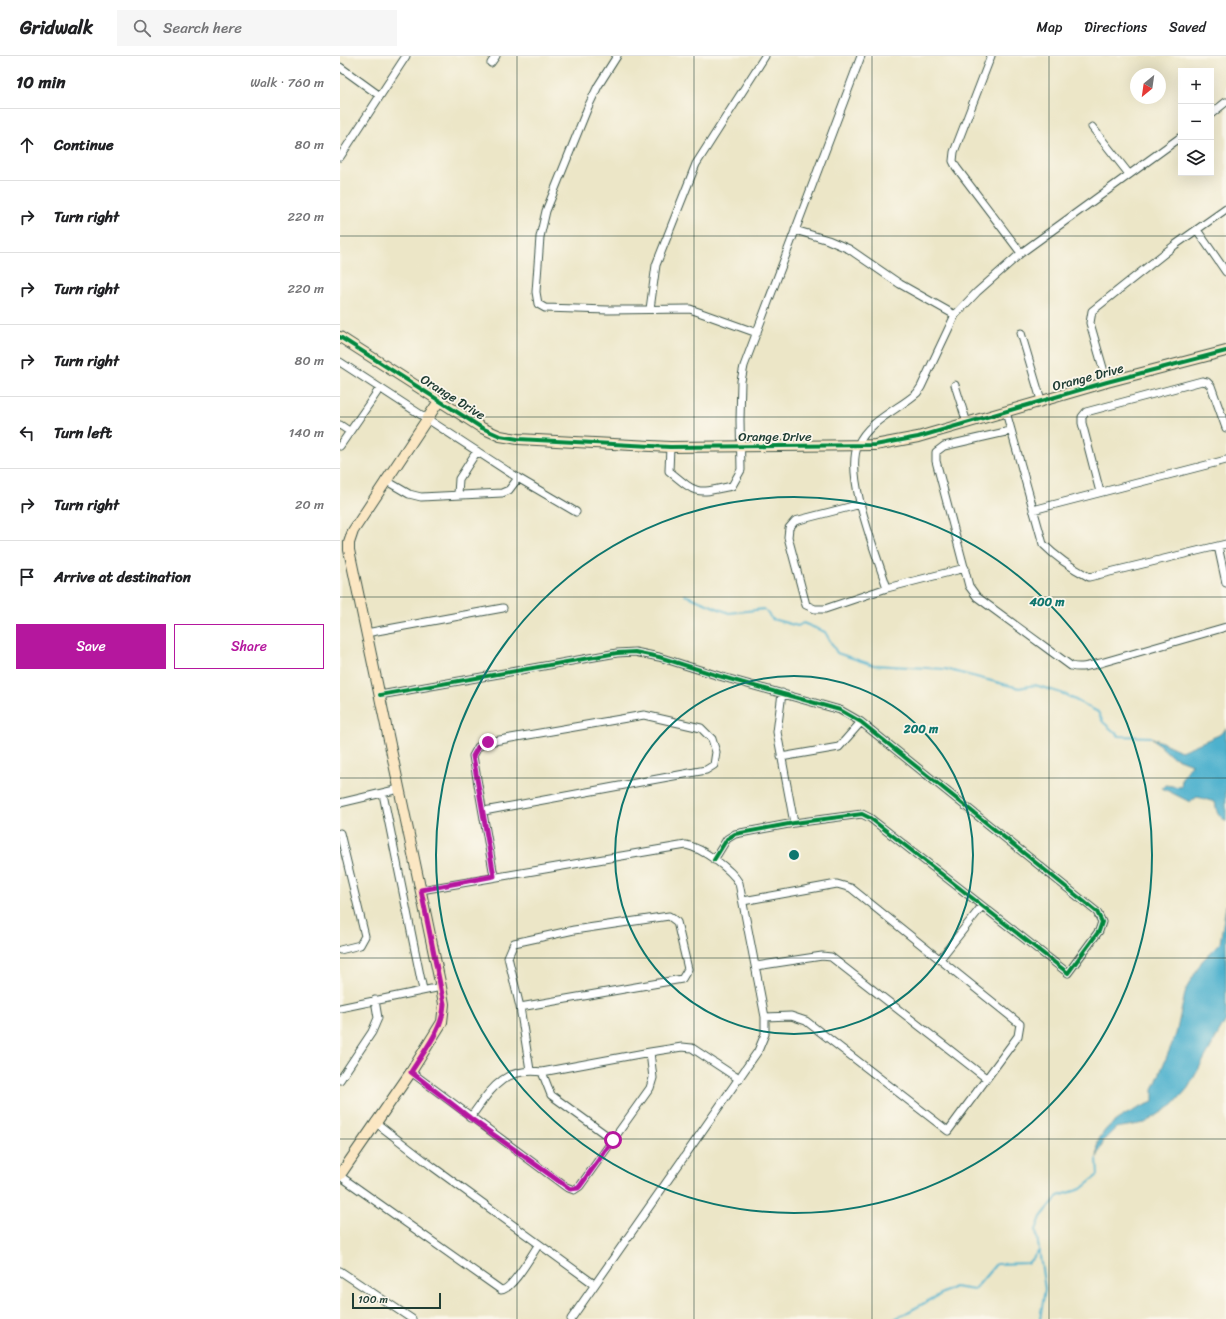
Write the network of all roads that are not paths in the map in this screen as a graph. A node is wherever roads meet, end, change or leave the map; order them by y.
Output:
1 (406, 56) edge
2 (496, 56) edge
3 (617, 56) edge
4 (765, 56) edge
5 (861, 56) edge
6 (991, 56) edge
7 (491, 63) dead end
8 (340, 67) edge
9 (380, 96) junction
10 (1226, 102) edge
11 (1214, 112) edge
12 (1092, 127) dead end
13 (1178, 139) edge
14 (340, 157) edge
15 (1129, 174) junction
16 (1226, 209) edge
17 (795, 230) junction
18 (1197, 230) junction
19 (1021, 253) junction
20 (1226, 272) edge
21 (650, 309) junction
22 (955, 315) junction
23 (757, 333) junction
24 (1021, 333) dead end
25 (340, 337) edge
26 (1226, 351) edge
27 (340, 362) edge
28 (1107, 382) junction
29 (955, 385) dead end
30 (380, 388) junction
31 (1041, 400) junction
32 (439, 401) junction
33 (1006, 412) junction
34 (428, 418) junction
35 (967, 423) junction
36 (340, 425) edge
37 (1226, 428) edge
38 (349, 431) junction
39 (1010, 431) junction
40 (858, 445) junction
41 (340, 446) edge
42 (742, 446) junction
43 (670, 447) junction
44 (477, 451) junction
45 (1226, 460) edge
46 (518, 478) junction
47 (385, 480) junction
48 (1100, 492) junction
49 (458, 494) junction
50 (860, 504) junction
51 (1033, 510) junction
52 (576, 512) dead end
53 (1222, 545) edge
54 (965, 568) junction
55 (1226, 582) edge
56 (887, 588) junction
57 (503, 608) dead end
58 (1226, 627) edge
59 (366, 633) junction
60 (782, 693) junction
61 (380, 695) junction
62 (861, 722) junction
63 (781, 757) junction
64 (399, 789) junction
65 (383, 794) junction
66 (340, 803) edge
67 (484, 811) junction
68 (794, 823) junction
69 (340, 833) edge
70 (343, 858) edge
71 (714, 860) junction
72 (494, 876) junction
73 (421, 890) junction
74 (743, 900) junction
75 (982, 906) junction
76 (340, 950) edge
77 (940, 959) junction
78 (756, 966) junction
79 (441, 987) junction
80 (423, 990) junction
81 (376, 1000) junction
82 (520, 1007) junction
83 (340, 1008) edge
84 (765, 1017) junction
85 (650, 1052) junction
86 (530, 1070) junction
87 (411, 1072) junction
88 (542, 1072) junction
89 (986, 1078) junction
90 (739, 1079) junction
91 (340, 1080) edge
92 (470, 1118) junction
93 (375, 1122) junction
94 (613, 1140) junction
95 (340, 1176) edge
96 (539, 1244) junction
97 (340, 1271) edge
98 (594, 1284) junction
99 (412, 1319) edge
100 (571, 1319) edge

1 - 9 street
2 - 7 street
3 - 21 street
4 - 21 street
5 - 17 street
6 - 19 street
8 - 9 street
9 - 14 street
10 - 11 street
12 - 15 street
13 - 15 street
15 - 19 street
16 - 18 street
17 - 22 street
17 - 23 street
18 - 20 street
18 - 28 street
19 - 22 street
21 - 23 street
22 - 40 street
23 - 42 street
24 - 31 street
25 - 32 street, Orange Drive
26 - 28 street, Orange Drive
27 - 30 street
28 - 31 street, Orange Drive
29 - 35 street
30 - 34 street
30 - 38 street
31 - 33 street, Orange Drive
32 - 34 street
32 - 43 street, Orange Drive
33 - 35 street, Orange Drive
33 - 39 street
34 - 44 street
34 - 47 street
35 - 40 street, Orange Drive
36 - 38 street
37 - 48 street
38 - 41 street
39 - 51 street
39 - 54 street
40 - 42 street, Orange Drive
40 - 50 street
42 - 43 street, Orange Drive
42 - 43 street
44 - 46 street
44 - 49 street
45 - 48 street
46 - 49 street
46 - 52 street
47 - 49 street
47 - 59 street
48 - 51 street
50 - 56 street
50 - 56 street
51 - 53 street
53 - 55 street
54 - 56 street
54 - 58 street
57 - 59 street
59 - 61 street
60 - 61 street
60 - 62 street
60 - 63 street
61 - 64 street
62 - 63 street
62 - 75 street
63 - 68 street
64 - 65 street
64 - 73 street
65 - 66 street
65 - 80 street
67 - 67 street
67 - 72 street
68 - 71 street
68 - 75 street
69 - 70 street
70 - 76 street
71 - 72 street
71 - 74 street
72 - 73 street
73 - 79 street
74 - 77 street
74 - 78 street
75 - 77 street
77 - 89 street
78 - 84 street
78 - 89 street
79 - 80 street
79 - 87 street
80 - 81 street
81 - 83 street
81 - 91 street
82 - 82 street
82 - 86 street
84 - 89 street
84 - 90 street
85 - 88 street
85 - 90 street
85 - 94 street
86 - 88 street
86 - 92 street
87 - 92 street
87 - 93 street
88 - 94 street
90 - 98 street
92 - 94 street
93 - 95 street
93 - 96 street
95 - 96 street
96 - 98 street
97 - 99 street
98 - 100 street

